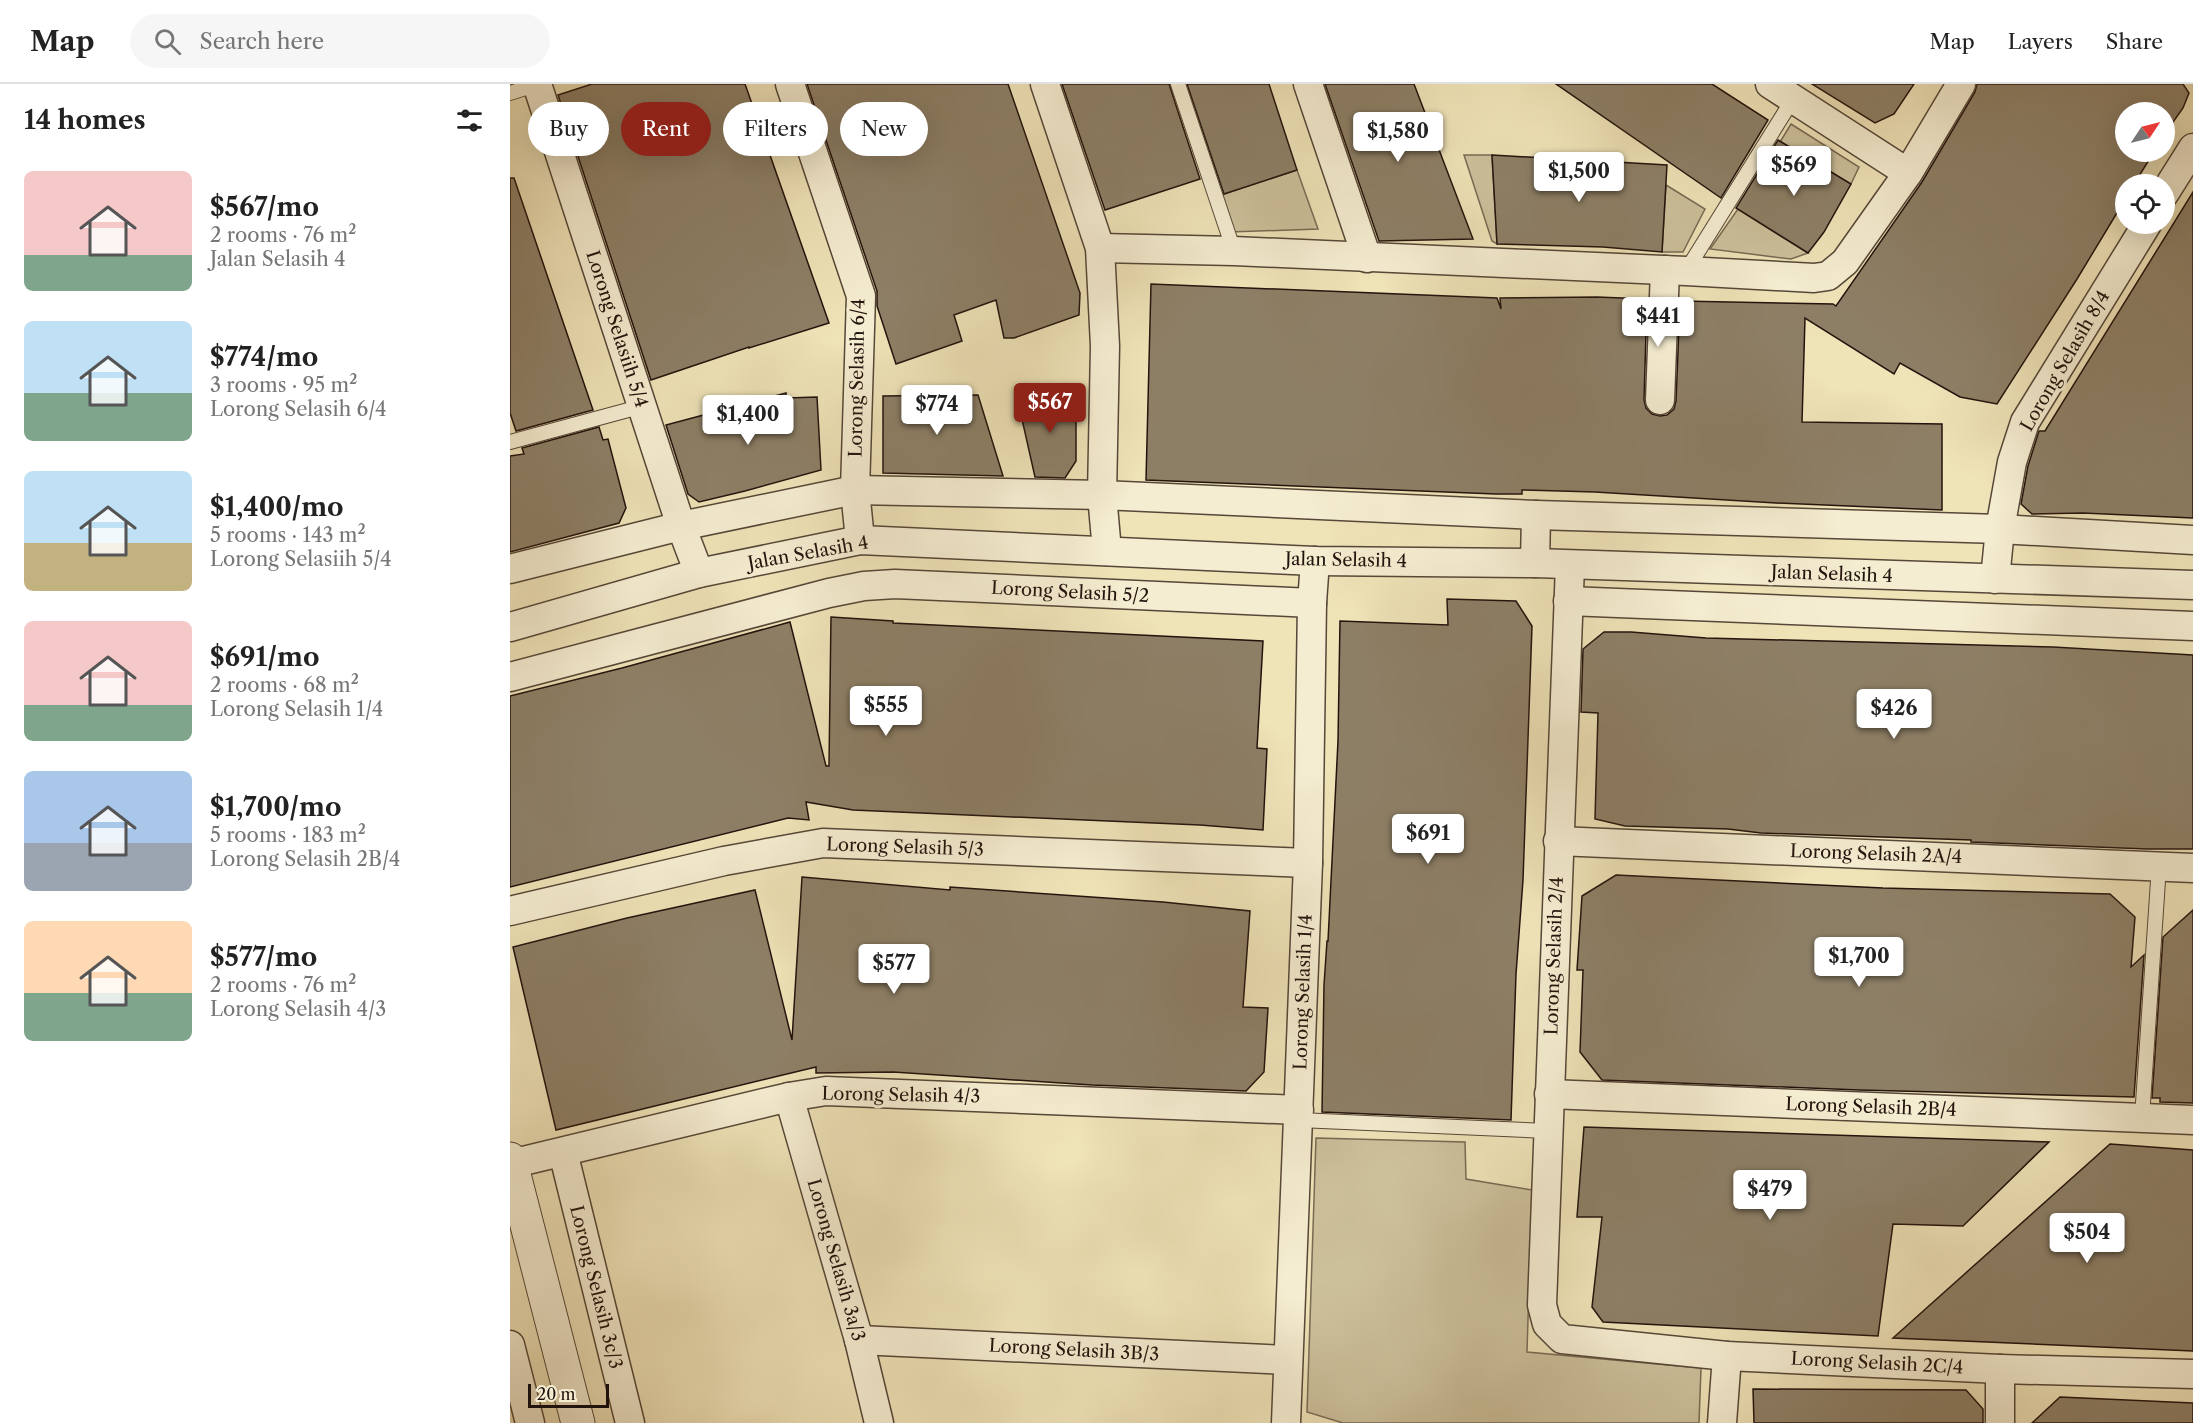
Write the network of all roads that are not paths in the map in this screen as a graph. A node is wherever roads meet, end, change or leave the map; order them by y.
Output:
1 (537, 84) edge
2 (790, 84) edge
3 (1045, 84) edge
4 (1178, 84) edge
5 (1308, 84) edge
6 (1770, 84) edge
7 (1960, 84) edge
8 (510, 93) edge
9 (1793, 99) junction
10 (2193, 148) edge
11 (1908, 173) junction
12 (2175, 177) edge
13 (2141, 234) edge
14 (1100, 248) junction
15 (1234, 251) junction
16 (1367, 258) junction
17 (1675, 270) junction
18 (1660, 400) dead end
19 (643, 406) junction
20 (510, 442) edge
21 (855, 490) junction
22 (1102, 495) junction
23 (1536, 515) junction
24 (681, 526) junction
25 (2000, 529) junction
26 (860, 540) junction
27 (2193, 540) edge
28 (1107, 551) junction
29 (1315, 561) junction
30 (1535, 563) junction
31 (1570, 565) junction
32 (510, 569) edge
33 (699, 573) junction
34 (1995, 579) junction
35 (2193, 585) edge
36 (1568, 601) junction
37 (1312, 603) junction
38 (2193, 626) edge
39 (510, 627) edge
40 (510, 677) edge
41 (1558, 841) junction
42 (1308, 863) junction
43 (2158, 866) junction
44 (2193, 868) edge
45 (510, 911) edge
46 (1549, 1094) junction
47 (789, 1097) junction
48 (1299, 1115) junction
49 (2142, 1118) junction
50 (2193, 1120) edge
51 (1548, 1131) junction
52 (563, 1152) junction
53 (511, 1161) edge
54 (859, 1340) junction
55 (1562, 1340) joint
56 (510, 1345) edge
57 (1726, 1356) junction
58 (1288, 1360) junction
59 (2000, 1368) junction
60 (2193, 1374) edge
61 (530, 1423) edge
62 (578, 1423) edge
63 (630, 1423) edge
64 (879, 1423) edge
65 (1286, 1423) edge
66 (1722, 1423) edge
67 (2000, 1423) edge

1 - 8 lane
1 - 19 street, Lorong Selasiih 5/4
2 - 21 street, Lorong Selasih 6/4
3 - 14 street
4 - 15 lane
5 - 16 street
6 - 9 street
7 - 11 street
9 - 11 street
9 - 17 lane
10 - 12 street
11 - 17 street
13 - 25 street, Lorong Selasih 8/4
14 - 15 street
14 - 22 street
15 - 16 street
16 - 17 street
17 - 18 street
19 - 20 lane
19 - 24 street, Lorong Selasiih 5/4
21 - 22 street
21 - 24 street
21 - 26 street, Lorong Selasih 6/4
22 - 23 street
22 - 28 street
23 - 25 street
23 - 30 street
24 - 32 street
24 - 33 street, Lorong Selasiih 5/4
25 - 27 street
25 - 34 street, Lorong Selasih 8/4
26 - 28 street, Jalan Selasih 4
26 - 33 street, Jalan Selasih 4
28 - 29 street, Jalan Selasih 4
29 - 30 street, Jalan Selasih 4
29 - 37 street, Lorong Selasih 1/4
30 - 31 street, Jalan Selasih 4
31 - 34 street, Jalan Selasih 4
31 - 36 street, Lorong Selasih 2/4
33 - 39 street, Jalan Selasih 4
34 - 35 street, Jalan Selasih 4
36 - 38 street
36 - 41 street, Lorong Selasih 2/4
37 - 40 street, Lorong Selasih 5/2
37 - 42 street, Lorong Selasih 1/4
41 - 43 street, Lorong Selasih 2A/4
41 - 46 street, Lorong Selasih 2/4
42 - 45 street, Lorong Selasih 5/3
42 - 48 street, Lorong Selasih 1/4
43 - 44 street, Lorong Selasih 2A/4
43 - 49 lane
46 - 49 street, Lorong Selasih 2B/4
46 - 51 street, Lorong Selasih 2/4
47 - 48 street, Lorong Selasih 4/3
47 - 52 street, Lorong Selasih 4/3
47 - 54 street, Lorong Selasih 3a/3
48 - 51 lane
48 - 58 street, Lorong Selasih 1/4
49 - 50 street, Lorong Selasih 2B/4
51 - 55 street, Lorong Selasih 2/4
52 - 53 street, Lorong Selasih 4/3
52 - 63 street, Lorong Selasih 3c/3
53 - 62 street
54 - 58 street, Lorong Selasih 3B/3
54 - 64 street, Lorong Selasih 3a/3
55 - 57 street, Lorong Selasih 2C/4
56 - 61 street
57 - 59 street, Lorong Selasih 2C/4
57 - 66 street
58 - 65 street, Lorong Selasih 1/4
59 - 60 street, Lorong Selasih 2C/4
59 - 67 street

